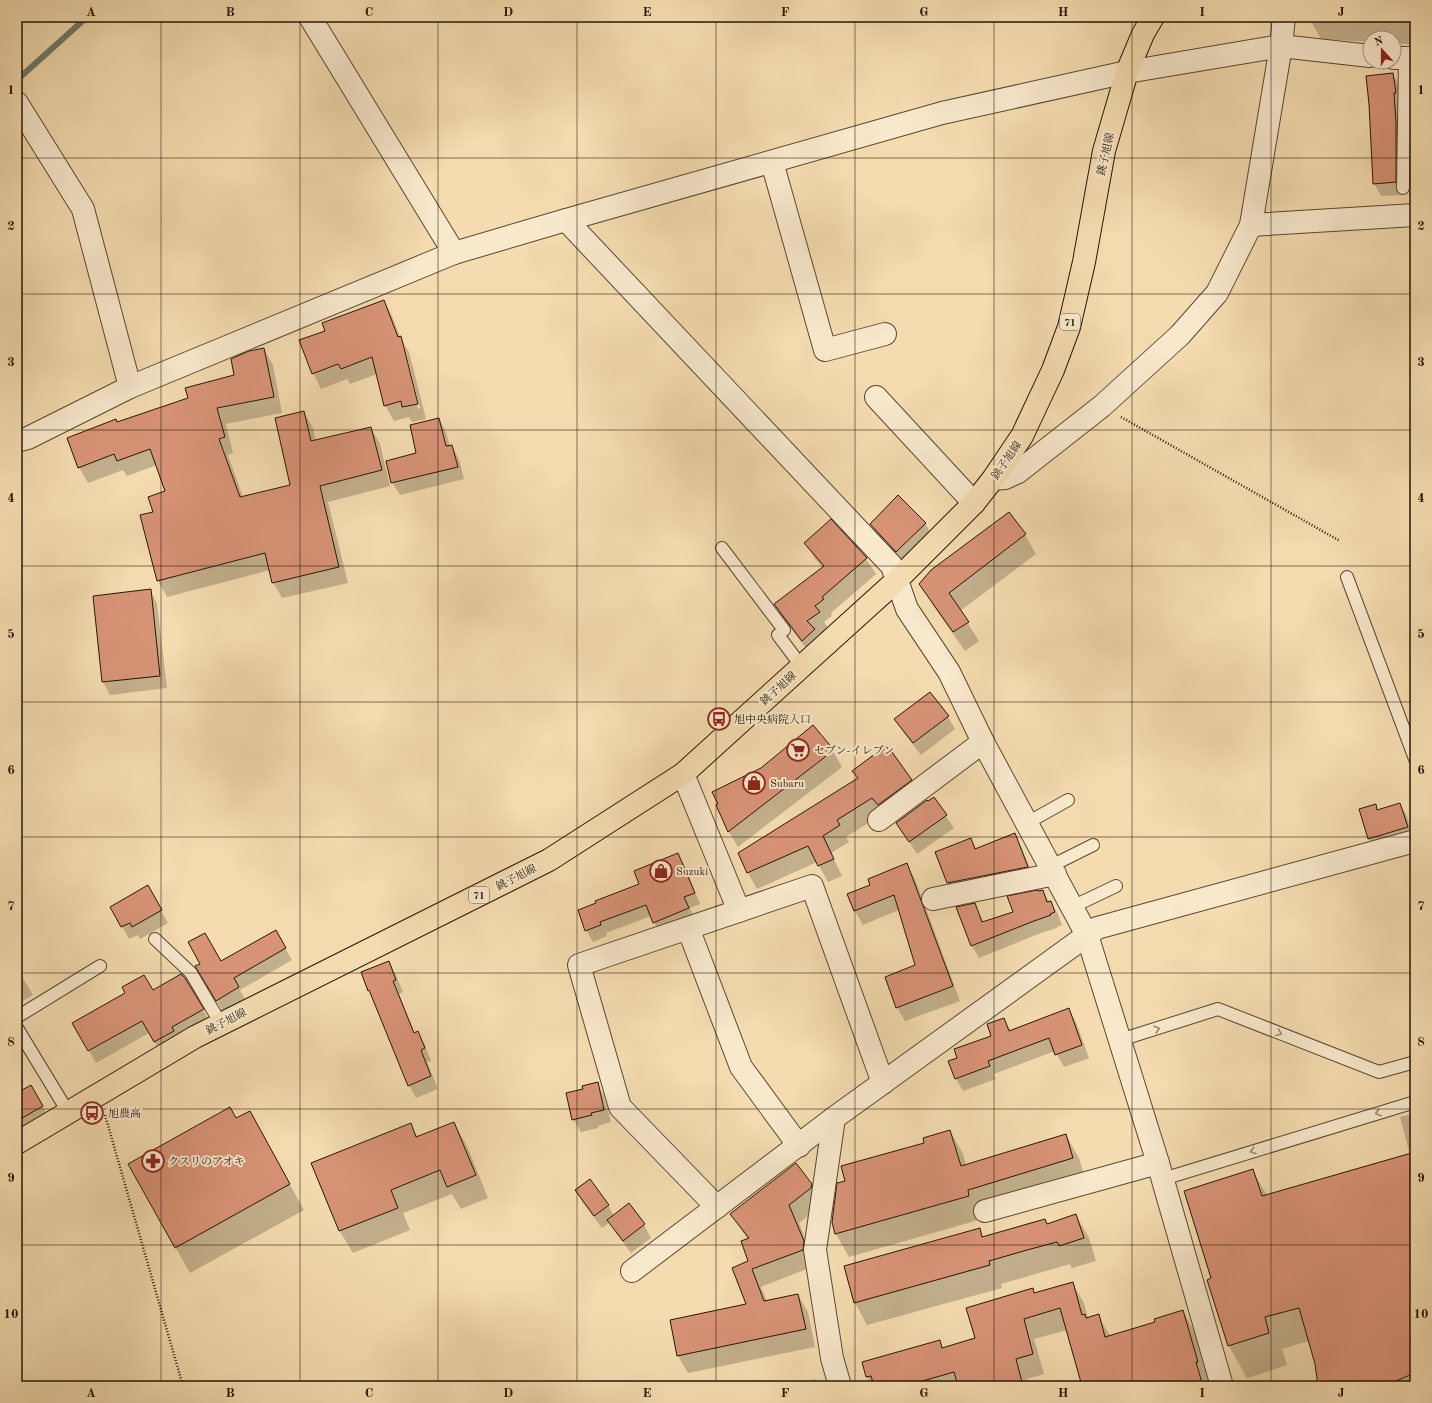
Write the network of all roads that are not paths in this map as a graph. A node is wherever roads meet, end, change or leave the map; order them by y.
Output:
1 (310, 17) edge
2 (1152, 17) edge
3 (1284, 17) edge
4 (1281, 46) junction
5 (1362, 55) edge
6 (1405, 59) edge
7 (1127, 72) junction
8 (17, 103) edge
9 (772, 162) junction
10 (1403, 188) dead end
11 (1415, 215) edge
12 (566, 220) junction
13 (1251, 225) junction
14 (454, 253) junction
15 (885, 334) dead end
16 (130, 387) junction
17 (876, 397) dead end
18 (17, 441) edge
19 (993, 479) junction
20 (974, 503) junction
21 (722, 548) dead end
22 (1347, 577) dead end
23 (896, 581) junction
24 (802, 667) junction
25 (983, 742) junction
26 (1415, 759) edge
27 (683, 774) junction
28 (1068, 800) dead end
29 (879, 820) dead end
30 (1027, 823) junction
31 (1415, 841) edge
32 (1093, 845) dead end
33 (1053, 870) junction
34 (1116, 886) dead end
35 (933, 899) dead end
36 (1072, 907) junction
37 (739, 911) junction
38 (688, 928) junction
39 (1088, 935) junction
40 (155, 939) dead end
41 (100, 966) dead end
42 (17, 1017) edge
43 (221, 1024) junction
44 (17, 1028) edge
45 (1120, 1040) junction
46 (1415, 1062) edge
47 (883, 1083) junction
48 (1415, 1102) edge
49 (68, 1112) junction
50 (834, 1118) junction
51 (17, 1143) edge
52 (799, 1146) junction
53 (1160, 1171) junction
54 (717, 1207) junction
55 (985, 1211) dead end
56 (632, 1271) dead end
57 (840, 1386) edge
58 (1222, 1386) edge

1 - 14 street
2 - 7 main road, 銚子旭線 / 71
3 - 4 street
4 - 5 street
4 - 7 street
4 - 13 street
6 - 10 lane
7 - 9 street
7 - 19 main road, 銚子旭線 / 71
8 - 16 street
9 - 12 street
9 - 15 street
11 - 13 street
12 - 14 street
12 - 23 street
13 - 19 street
14 - 16 street
16 - 18 street
17 - 20 street
19 - 20 main road, 銚子旭線 / 71
20 - 23 main road, 銚子旭線 / 71
21 - 24 lane
22 - 26 lane
23 - 24 main road, 銚子旭線 / 71
23 - 25 street
24 - 27 main road, 銚子旭線 / 71
25 - 29 street
25 - 30 street
27 - 37 street
27 - 43 main road, 銚子旭線 / 71
28 - 30 lane
30 - 33 street
31 - 39 street
32 - 33 lane
33 - 35 street
33 - 36 street
34 - 36 lane
36 - 39 street
37 - 38 street
37 - 47 street
38 - 52 street
38 - 54 street
39 - 45 street
39 - 47 street
40 - 43 lane
41 - 42 lane
43 - 49 main road, 銚子旭線 / 71
44 - 49 lane
45 -> 46 lane
45 - 53 street
47 - 50 street
48 -> 53 lane
49 - 51 main road, 銚子旭線 / 71
50 - 52 street
50 - 57 street
52 - 54 street
53 - 55 street
53 - 58 street
54 - 56 street

